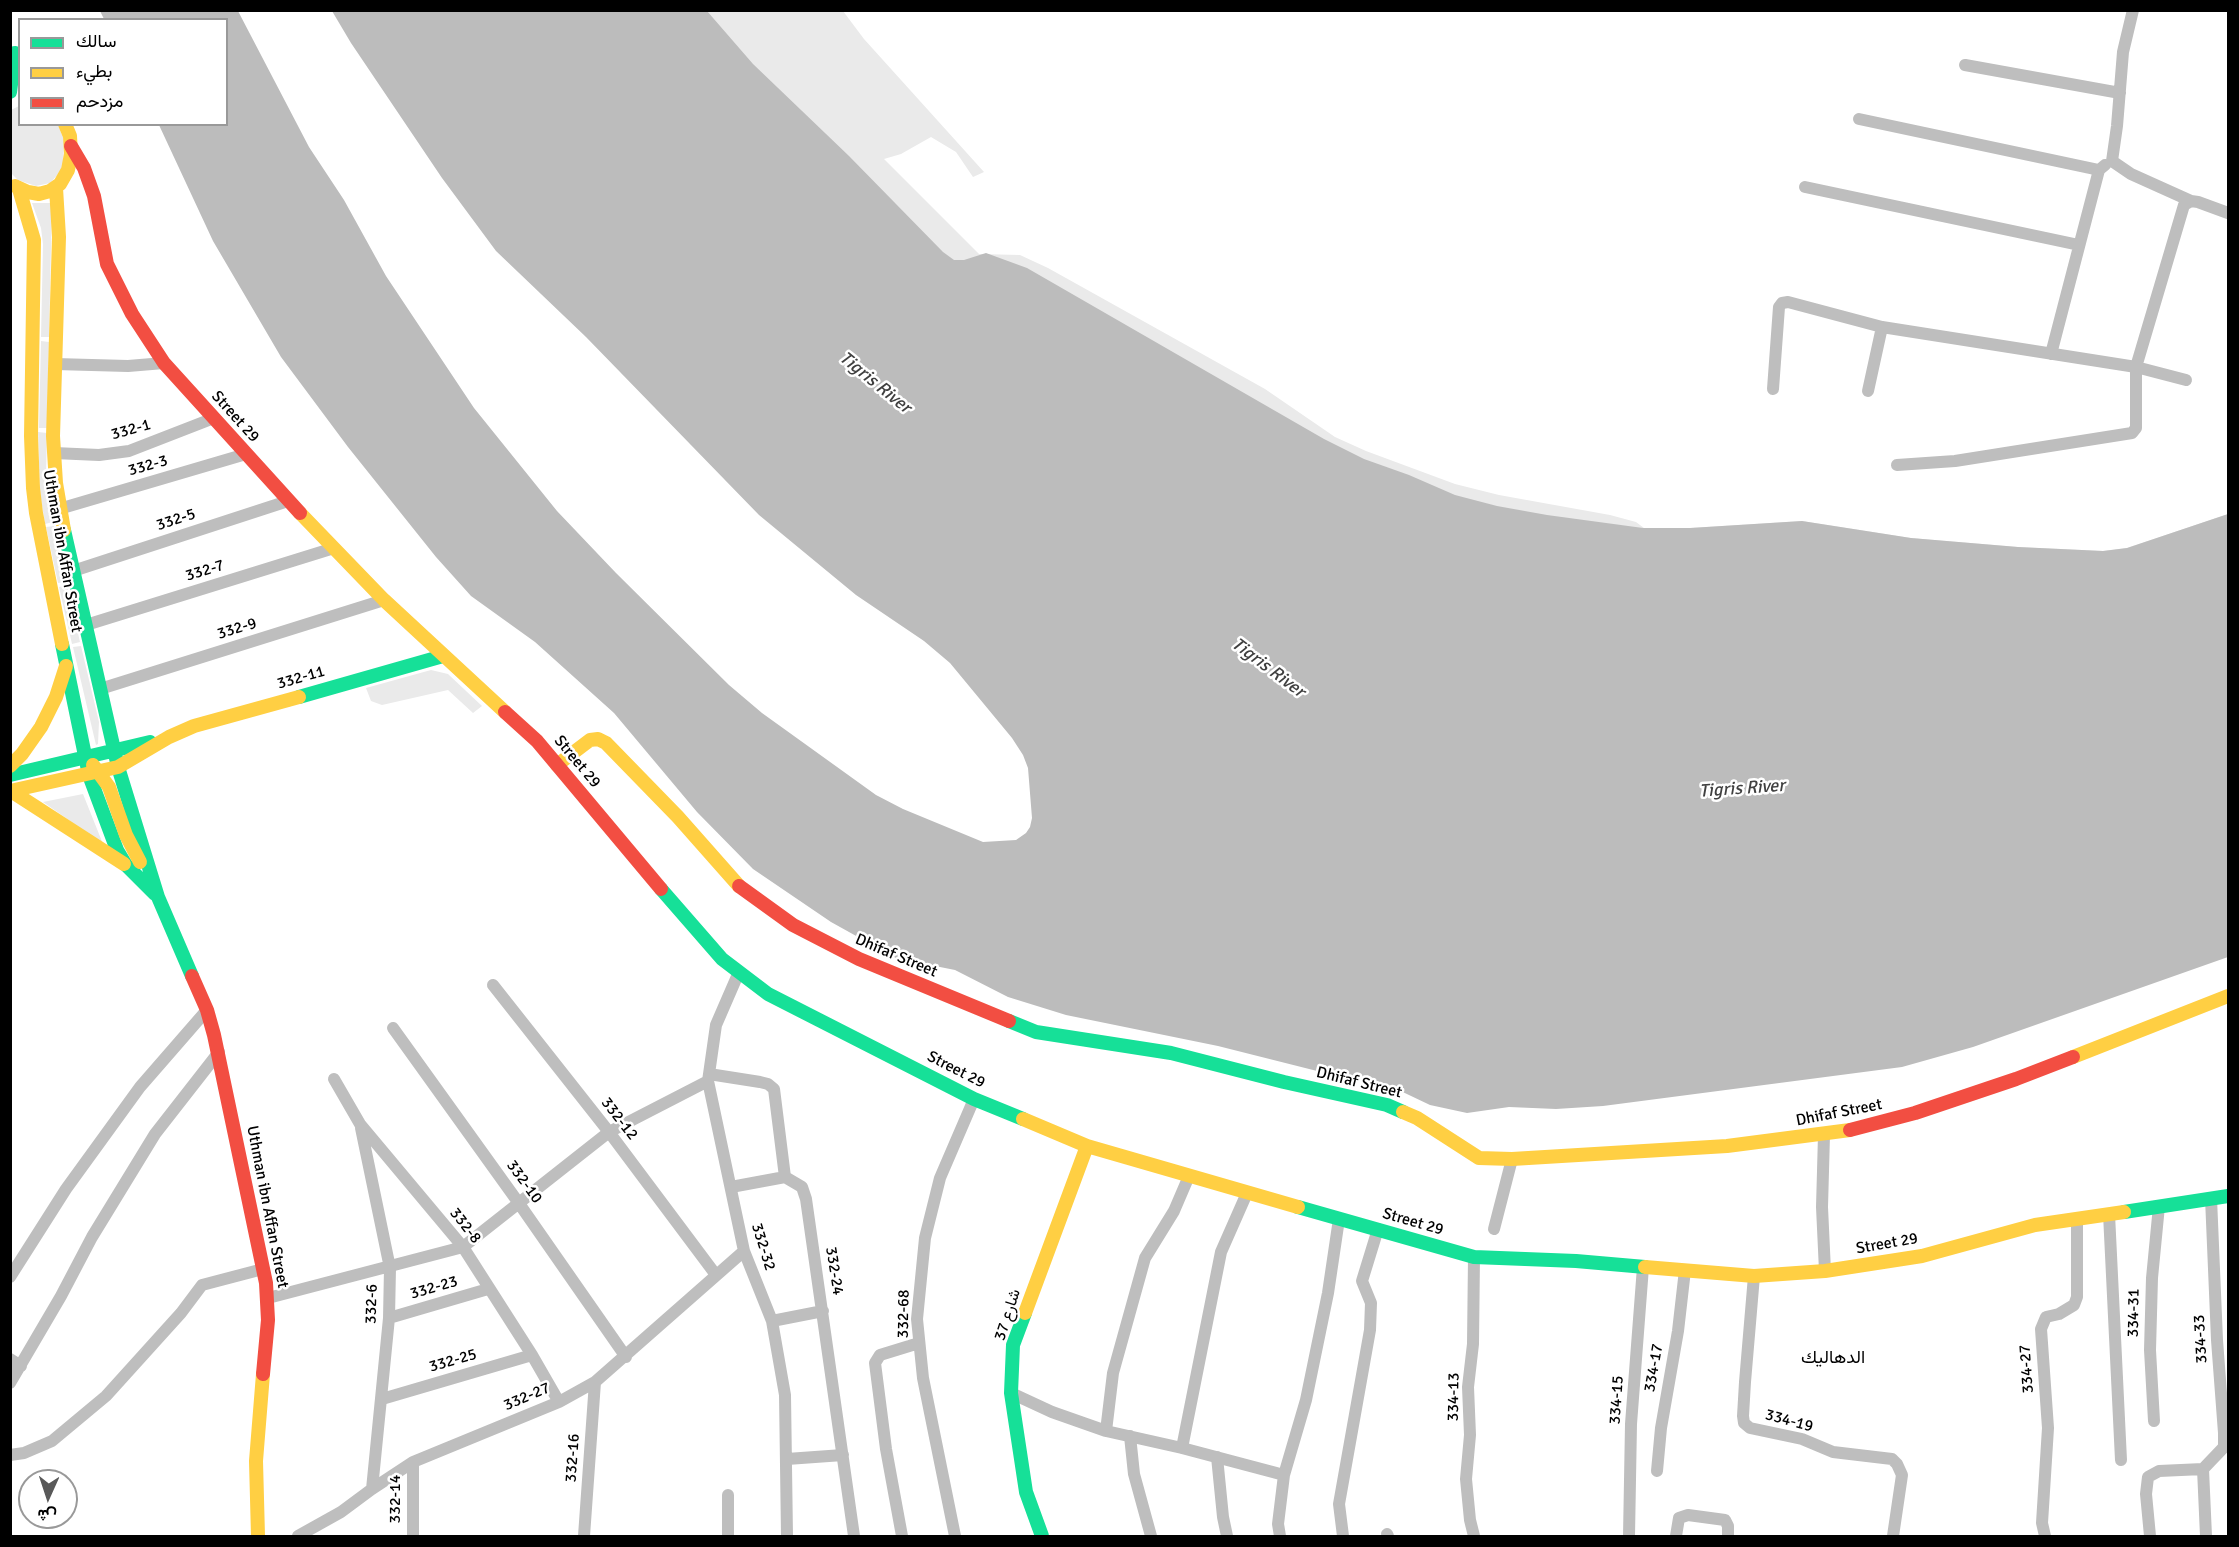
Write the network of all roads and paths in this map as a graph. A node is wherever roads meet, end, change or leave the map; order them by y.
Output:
1 (2133, 10) edge
2 (15, 52) edge
3 (1965, 65) dead end
4 (10, 92) edge
5 (2120, 93) junction
6 (1859, 118) dead end
7 (66, 126) edge
8 (71, 146) junction
9 (2112, 161) junction
10 (2099, 170) junction
11 (15, 185) edge
12 (66, 187) junction
13 (1805, 187) dead end
14 (94, 195) junction
15 (2191, 201) junction
16 (2229, 213) edge
17 (2079, 245) junction
18 (1882, 327) junction
19 (2050, 354) junction
20 (164, 363) junction
21 (55, 364) junction
22 (2136, 367) junction
23 (2186, 380) dead end
24 (1773, 389) dead end
25 (1868, 391) dead end
26 (214, 418) junction
27 (54, 453) junction
28 (246, 454) junction
29 (1897, 465) dead end
30 (288, 501) junction
31 (59, 509) junction
32 (334, 549) junction
33 (73, 571) junction
34 (384, 600) junction
35 (86, 625) junction
36 (443, 656) junction
37 (66, 666) junction
38 (100, 689) junction
39 (169, 737) junction
40 (114, 751) junction
41 (85, 758) junction
42 (557, 765) junction
43 (10, 766) edge
44 (118, 767) junction
45 (94, 773) junction
46 (10, 775) edge
47 (11, 791) edge
48 (126, 865) junction
49 (158, 897) junction
50 (739, 972) junction
51 (493, 985) dead end
52 (2229, 996) edge
53 (207, 1010) junction
54 (393, 1028) dead end
55 (219, 1052) junction
56 (709, 1078) junction
57 (334, 1079) dead end
58 (974, 1099) junction
59 (360, 1124) junction
60 (609, 1132) junction
61 (1824, 1135) junction
62 (1087, 1146) junction
63 (1512, 1159) junction
64 (1190, 1176) junction
65 (785, 1177) junction
66 (730, 1187) junction
67 (1247, 1193) junction
68 (2229, 1196) edge
69 (2211, 1198) junction
70 (518, 1202) junction
71 (2159, 1206) junction
72 (2109, 1214) junction
73 (1338, 1219) junction
74 (2077, 1219) junction
75 (1378, 1229) junction
76 (1494, 1229) dead end
77 (463, 1247) junction
78 (744, 1251) junction
79 (1474, 1257) junction
80 (1643, 1267) junction
81 (390, 1268) junction
82 (263, 1269) junction
83 (1685, 1270) junction
84 (1825, 1272) junction
85 (716, 1275) junction
86 (1754, 1276) junction
87 (10, 1277) edge
88 (488, 1289) junction
89 (268, 1298) junction
90 (823, 1311) junction
91 (389, 1318) junction
92 (772, 1321) junction
93 (919, 1343) junction
94 (532, 1355) junction
95 (626, 1357) junction
96 (16, 1363) edge
97 (596, 1382) junction
98 (10, 1383) edge
99 (1011, 1393) junction
100 (382, 1399) junction
101 (559, 1402) junction
102 (2154, 1421) dead end
103 (1106, 1431) junction
104 (1130, 1436) junction
105 (1182, 1448) junction
106 (10, 1455) edge
107 (843, 1455) junction
108 (1217, 1457) junction
109 (787, 1459) junction
110 (2121, 1460) dead end
111 (413, 1462) junction
112 (2203, 1469) junction
113 (1657, 1471) dead end
114 (1284, 1475) junction
115 (372, 1489) junction
116 (728, 1495) dead end
117 (258, 1536) edge
118 (298, 1536) edge
119 (413, 1536) edge
120 (584, 1536) edge
121 (728, 1536) edge
122 (787, 1536) edge
123 (854, 1536) edge
124 (902, 1536) edge
125 (955, 1536) edge
126 (1042, 1536) edge
127 (1150, 1536) edge
128 (1227, 1536) edge
129 (1280, 1536) edge
130 (1343, 1536) edge
131 (1474, 1536) edge
132 (1629, 1536) edge
133 (1676, 1536) edge
134 (1728, 1536) edge
135 (1893, 1536) edge
136 (2045, 1536) edge
137 (2150, 1536) edge
138 (2206, 1536) edge

1 - 5 street
2 - 4 street
3 - 5 street
5 - 9 street
6 - 10 street
7 - 8 street
8 - 12 street
8 - 14 street, Street 29
9 - 10 street
9 - 15 street
10 - 17 street
11 - 12 street
11 - 37 street, Uthman ibn Affan Street
12 - 14 street
12 - 21 street, Uthman ibn Affan Street
13 - 17 street
14 - 20 street, Street 29
15 - 16 street
15 - 22 street
17 - 19 street
18 - 19 street
18 - 24 street
18 - 25 street
19 - 22 street
20 - 21 street
20 - 26 street, Street 29
21 - 27 street, Uthman ibn Affan Street
22 - 23 street
22 - 29 street
26 - 27 street, 332-1
26 - 28 street, Street 29
27 - 31 street, Uthman ibn Affan Street
28 - 30 street, Street 29
28 - 31 street, 332-3
30 - 32 street, Street 29
30 - 33 street, 332-5
31 - 33 street, Uthman ibn Affan Street
32 - 34 street, Street 29
32 - 35 street, 332-7
33 - 35 street, Uthman ibn Affan Street
34 - 36 street, Street 29
34 - 38 street, 332-9
35 - 38 street, Uthman ibn Affan Street
36 - 39 street, 332-11
36 - 42 street, Street 29
37 - 41 street, Uthman ibn Affan Street
37 - 43 street
38 - 40 street, Uthman ibn Affan Street
39 - 40 street, 332-11
39 - 44 street, 332-11
40 - 41 street, 332-11
40 - 44 street, Uthman ibn Affan Street
41 - 45 street, Uthman ibn Affan Street
41 - 46 street, 332-11
42 - 50 street, Street 29
42 - 63 street, Dhifaf Street
44 - 45 street, 332-11
44 - 49 street, Uthman ibn Affan Street
45 - 47 street, 332-11
45 - 48 street, Uthman ibn Affan Street
45 - 49 street
47 - 48 street
48 - 49 street, Uthman ibn Affan Street
49 - 53 street, Uthman ibn Affan Street
50 - 56 street, 332-32
50 - 58 street, Street 29
51 - 60 street, 332-12
52 - 61 street, Dhifaf Street
53 - 55 street, Uthman ibn Affan Street
53 - 87 street
54 - 70 street, 332-10
55 - 82 street, Uthman ibn Affan Street
55 - 96 street
56 - 60 street
56 - 65 street
56 - 66 street, 332-32
57 - 59 street, 332-8
58 - 62 street, Street 29
58 - 93 street, 332-68
59 - 77 street, 332-8
59 - 81 street, 332-6
60 - 70 street
60 - 85 street, 332-12
61 - 63 street, Dhifaf Street
61 - 84 street
62 - 64 street, Street 29
62 - 99 street, شارع 37
63 - 76 street
64 - 67 street, Street 29
64 - 103 street
65 - 66 street
65 - 90 street, 332-24
66 - 78 street, 332-32
67 - 73 street, Street 29
67 - 105 street
68 - 69 street, Street 29
69 - 71 street, Street 29
69 - 112 street, 334-33
70 - 77 street
70 - 95 street, 332-10
71 - 72 street, Street 29
71 - 102 street, 334-31
72 - 74 street, Street 29
72 - 110 street
73 - 75 street, Street 29
73 - 114 street
74 - 84 street, Street 29
74 - 136 street, 334-27
75 - 79 street, Street 29
75 - 130 street
77 - 81 street
77 - 88 street, 332-8
78 - 85 street, 332-27
78 - 92 street, 332-32
79 - 80 street, Street 29
79 - 131 street, 334-13
80 - 83 street, Street 29
80 - 132 street, 334-15
81 - 89 street
81 - 91 street, 332-6
82 - 89 street, Uthman ibn Affan Street
82 - 106 street
83 - 86 street, Street 29
83 - 113 street, 334-17
84 - 86 street, Street 29
85 - 95 street, 332-27
86 - 135 street, 334-19
88 - 91 street, 332-23
88 - 94 street, 332-8
89 - 117 street, Uthman ibn Affan Street
90 - 92 street
90 - 107 street, 332-24
91 - 100 street, 332-6
92 - 109 street, 332-32
93 - 124 street
93 - 125 street, 332-68
94 - 100 street, 332-25
94 - 101 street, 332-8
95 - 97 street, 332-27
96 - 98 street
97 - 101 street, 332-27
97 - 120 street, 332-16
99 - 103 street
99 - 126 street, شارع 37
100 - 115 street, 332-6
101 - 111 street, 332-27
103 - 104 street
104 - 105 street
104 - 127 street
105 - 108 street
107 - 109 street
107 - 123 street, 332-24
108 - 114 street
108 - 128 street
109 - 122 street, 332-32
111 - 115 street, 332-27
111 - 119 street, 332-14
112 - 137 street
112 - 138 street
114 - 129 street
115 - 118 street, 332-27
116 - 121 street
133 - 134 street

